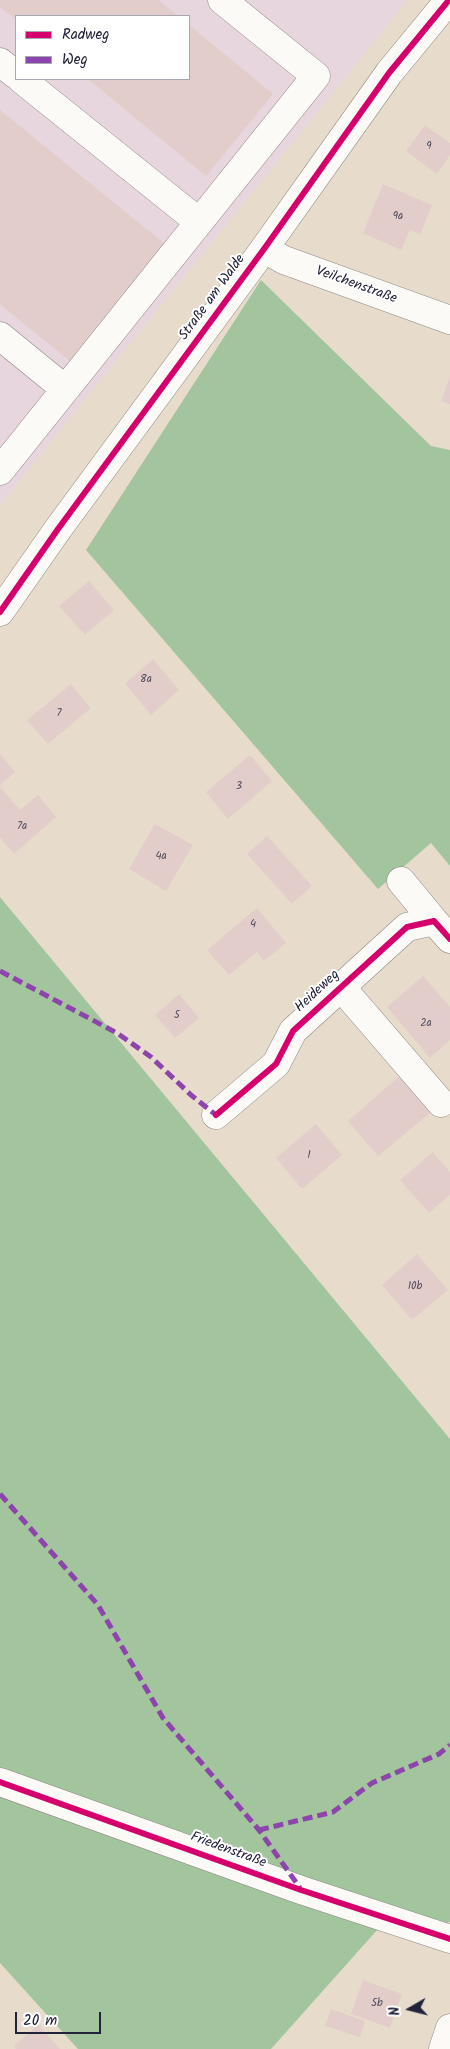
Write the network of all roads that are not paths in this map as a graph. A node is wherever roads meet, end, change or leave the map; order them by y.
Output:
1 (448, 0) edge
2 (238, 5) edge
3 (0, 62) edge
4 (15, 74) edge
5 (21, 80) edge
6 (199, 222) junction
7 (264, 249) junction
8 (450, 320) edge
9 (0, 336) edge
10 (65, 389) junction
11 (0, 471) edge
12 (0, 612) edge
13 (401, 881) dead end
14 (442, 930) edge
15 (341, 987) junction
16 (442, 1103) dead end
17 (216, 1115) dead end
18 (0, 1782) edge
19 (450, 1939) edge
20 (450, 2028) edge
21 (443, 2049) edge

1 - 7 street, Straße am Walde
2 - 6 street
3 - 4 street
5 - 6 street
6 - 10 street
7 - 8 street, Veilchenstraße
7 - 12 street, Straße am Walde
9 - 10 street
10 - 11 street
13 - 14 street
14 - 15 street, Heideweg
15 - 16 street
15 - 17 street, Heideweg
18 - 19 street, Friedenstraße
20 - 21 street

